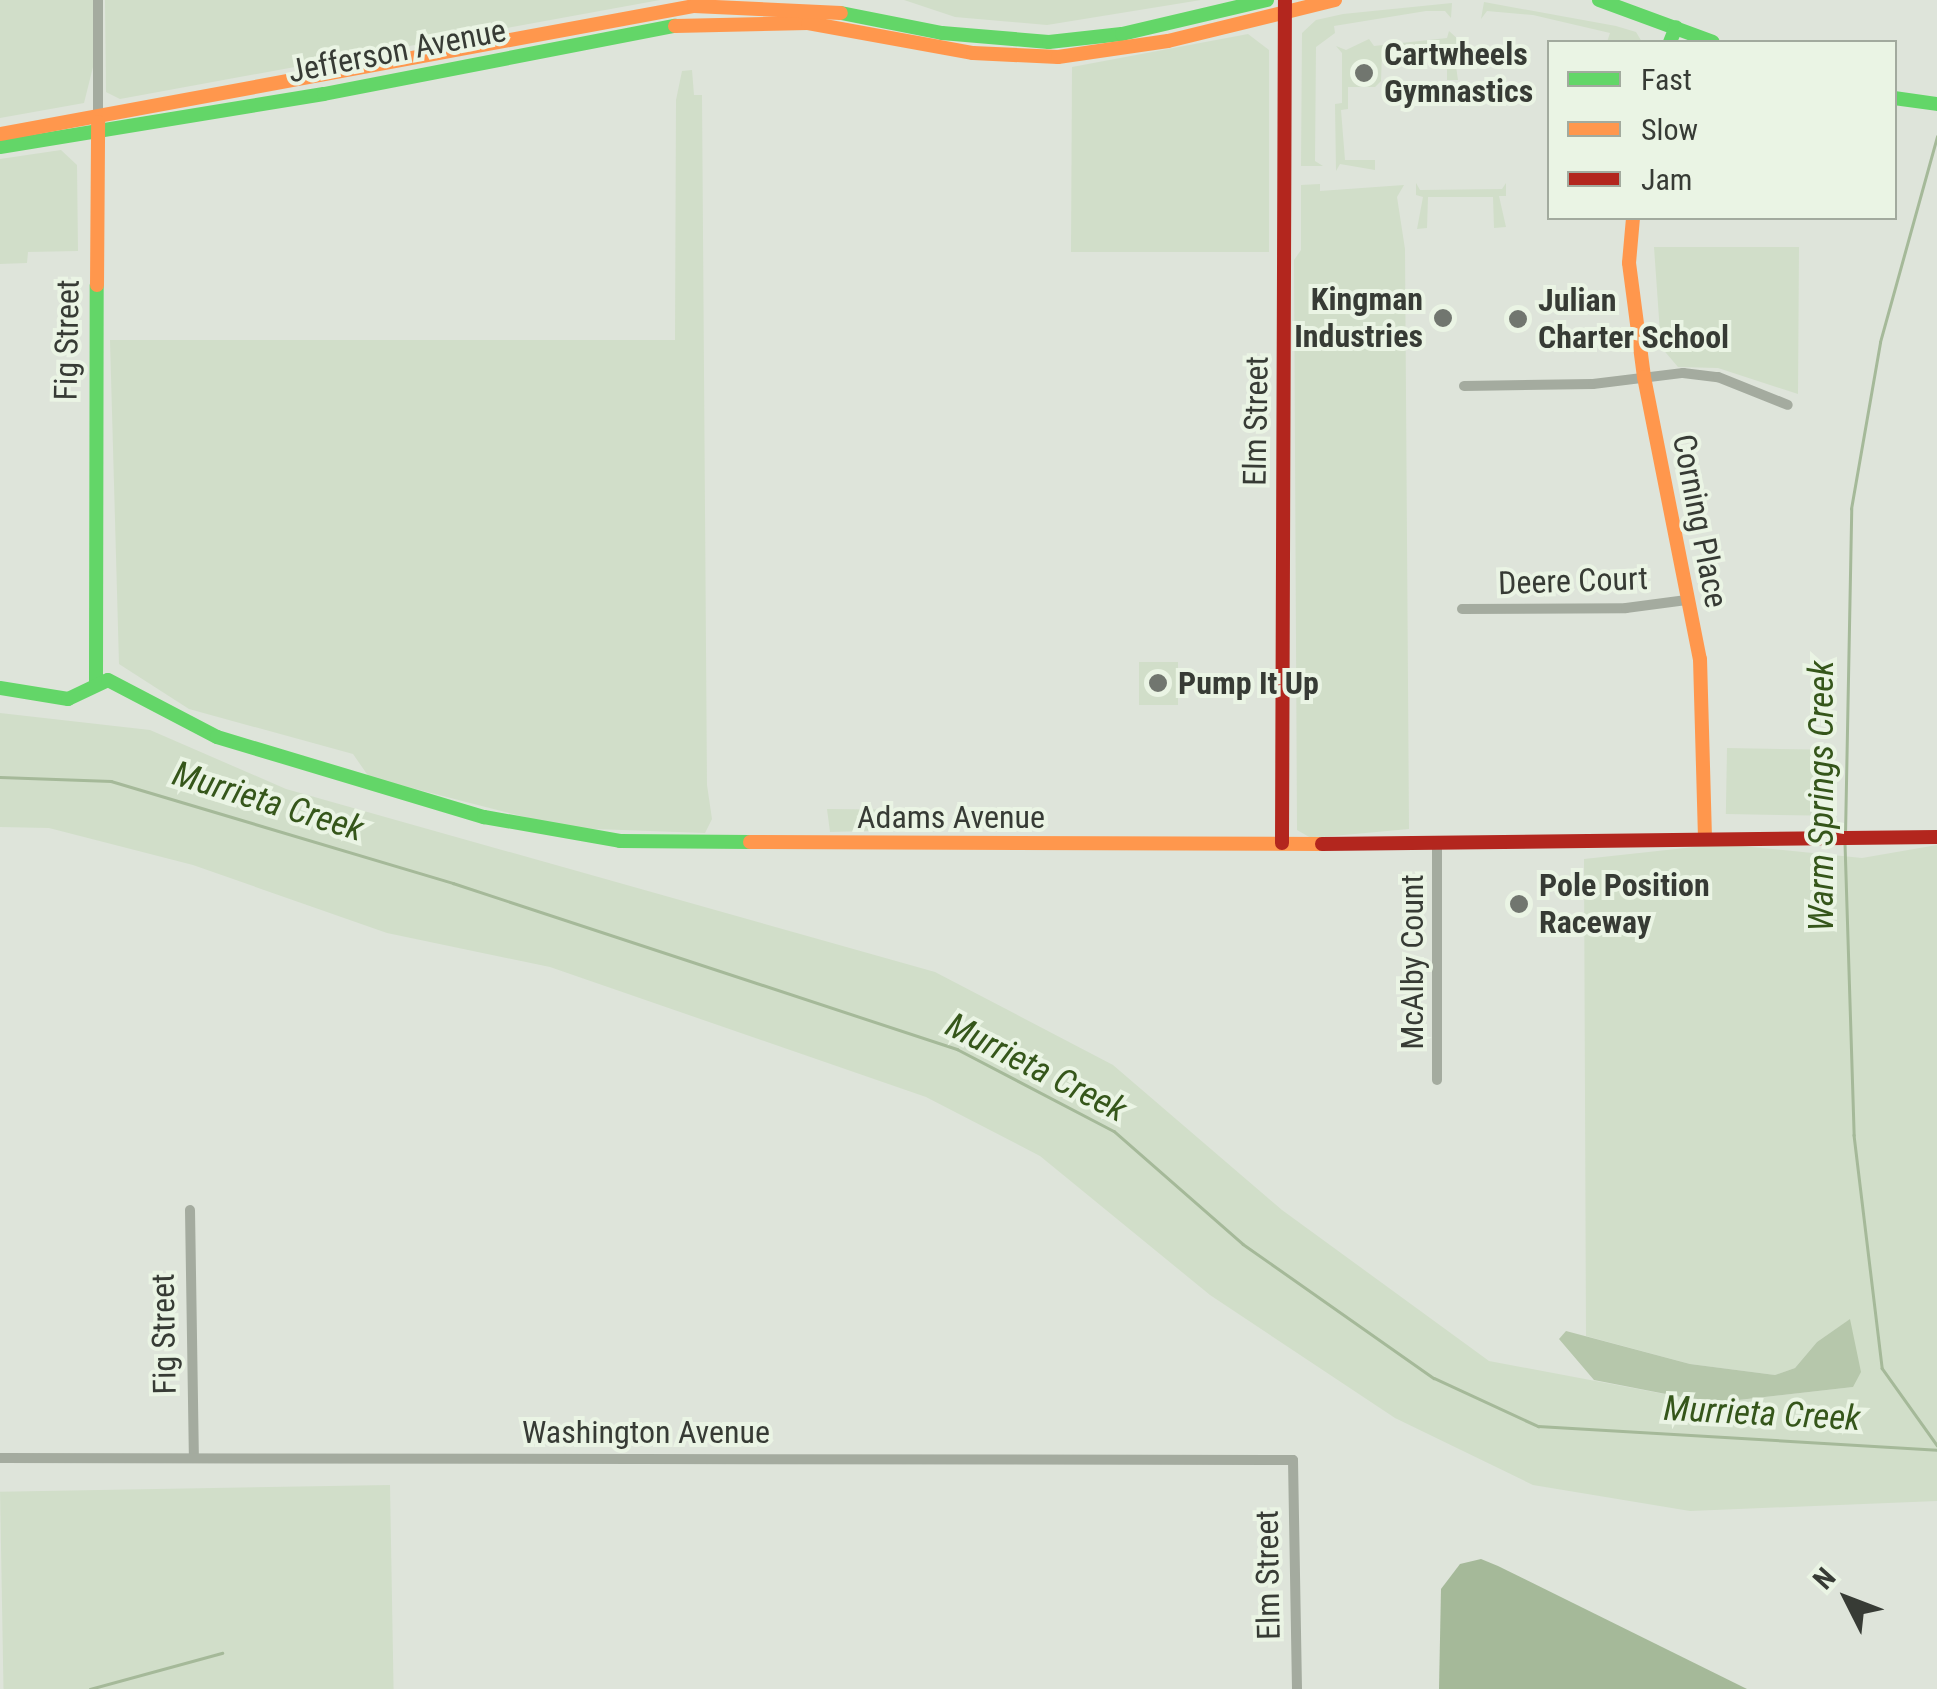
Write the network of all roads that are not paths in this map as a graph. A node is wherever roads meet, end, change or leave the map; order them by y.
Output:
1 (98, 0) edge
2 (1267, 0) edge
3 (1335, 0) edge
4 (1599, 0) edge
5 (1285, 7) edge
6 (1676, 27) junction
7 (1671, 40) edge
8 (1708, 40) edge
9 (1049, 42) junction
10 (468, 49) junction
11 (973, 54) junction
12 (390, 82) junction
13 (1897, 98) edge
14 (1930, 103) edge
15 (98, 125) junction
16 (0, 134) edge
17 (0, 148) edge
18 (1633, 220) edge
19 (1644, 377) junction
20 (1464, 386) dead end
21 (1788, 405) dead end
22 (1686, 600) junction
23 (1462, 609) dead end
24 (96, 681) junction
25 (0, 688) edge
26 (1705, 837) junction
27 (1937, 837) edge
28 (1282, 843) junction
29 (1437, 844) junction
30 (1437, 1080) dead end
31 (190, 1210) dead end
32 (0, 1458) edge
33 (194, 1458) junction
34 (1293, 1460) joint
35 (1297, 1689) edge

1 - 15 street, Fig Street
2 - 9 street, Jefferson Avenue
3 - 5 street, Jefferson Avenue
4 - 6 street
5 - 11 street, Jefferson Avenue
5 - 28 street, Elm Street
6 - 7 street
6 - 8 street
9 - 10 street, Jefferson Avenue
9 - 11 street
10 - 12 street
10 - 15 street, Jefferson Avenue
11 - 12 street, Jefferson Avenue
12 - 15 street, Jefferson Avenue
13 - 14 street
15 - 16 street, Jefferson Avenue
15 - 17 street, Jefferson Avenue
15 - 24 street, Fig Street
18 - 19 street, Corning Place
19 - 20 street
19 - 21 street
19 - 22 street, Corning Place
22 - 23 street, Deere Court
22 - 26 street, Corning Place
24 - 25 street
24 - 28 street, Adams Avenue
26 - 27 street, Adams Avenue
26 - 29 street, Adams Avenue
28 - 29 street, Adams Avenue
29 - 30 street, McAlby Count
31 - 33 street, Fig Street
32 - 33 street, Washington Avenue
33 - 34 street, Washington Avenue
34 - 35 street, Elm Street

